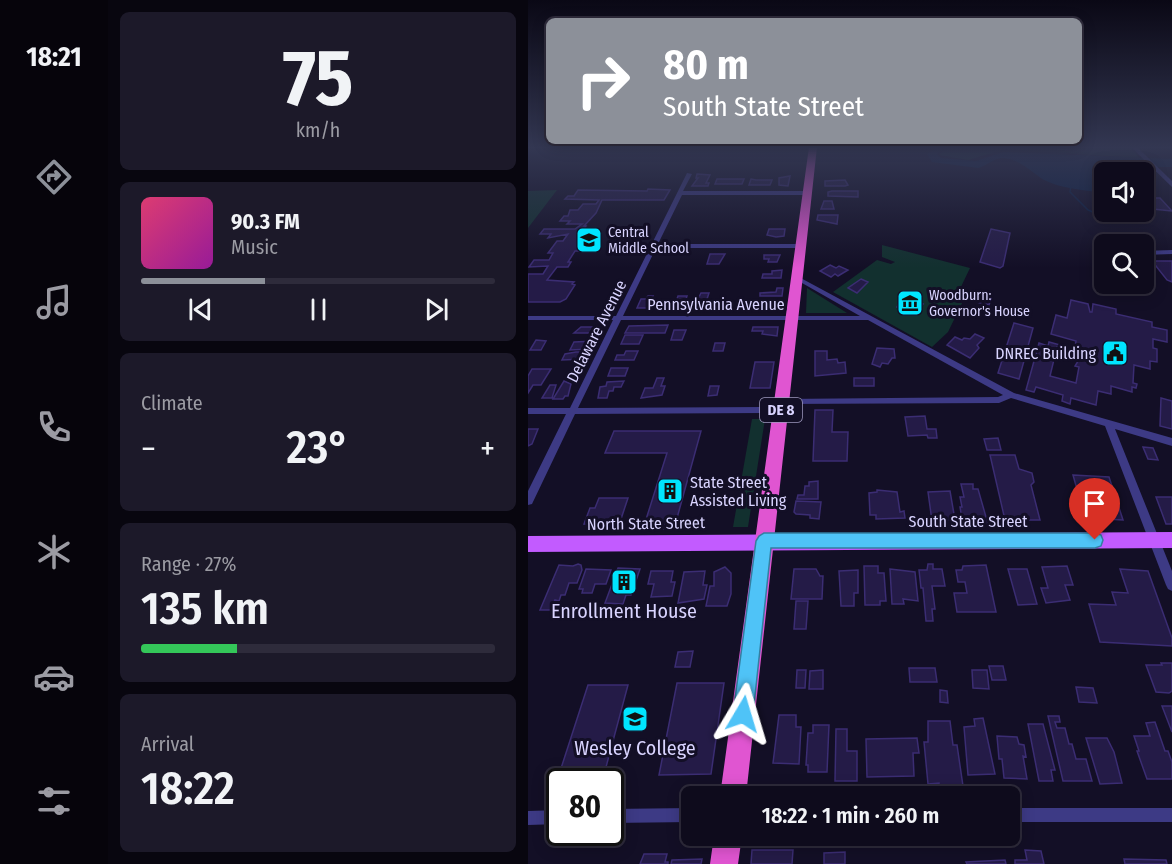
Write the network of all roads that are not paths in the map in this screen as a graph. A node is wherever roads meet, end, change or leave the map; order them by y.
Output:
1 (683, 187) edge
2 (808, 187) edge
3 (680, 193) junction
4 (807, 193) junction
5 (654, 246) junction
6 (801, 246) junction
7 (1154, 252) edge
8 (1172, 252) edge
9 (797, 278) junction
10 (618, 317) junction
11 (792, 317) junction
12 (528, 318) edge
13 (869, 318) junction
14 (1011, 395) junction
15 (781, 406) junction
16 (528, 411) edge
17 (571, 411) junction
18 (1109, 425) junction
19 (1172, 442) edge
20 (528, 501) edge
21 (1163, 540) edge
22 (764, 541) junction
23 (528, 544) edge
24 (1172, 585) edge
25 (734, 786) edge
26 (681, 815) edge
27 (1020, 815) edge
28 (1172, 815) edge
29 (624, 816) edge
30 (546, 817) edge
31 (528, 818) edge
32 (727, 846) edge
33 (724, 864) edge

1 - 3 street, Delaware Avenue
2 - 4 highway, DE 8
3 - 4 street
3 - 5 street, Delaware Avenue
4 - 6 highway, DE 8
5 - 6 street
5 - 10 street, Delaware Avenue
6 - 9 highway, DE 8
7 - 8 street
9 - 11 highway, DE 8
9 - 13 street
10 - 11 street, Pennsylvania Avenue
10 - 12 street, Pennsylvania Avenue
10 - 17 street, Delaware Avenue
11 - 13 street, Pennsylvania Avenue
11 - 15 highway, DE 8
13 - 14 street
14 - 15 street
14 - 18 street
15 - 17 street
15 - 22 highway, DE 8
16 - 17 street
17 - 20 street, Delaware Avenue
18 - 19 street
18 - 21 street
21 - 22 main road, South State Street
21 - 24 street
22 - 23 main road, North State Street
22 - 25 highway, DE 8
26 - 29 street
27 - 28 street
30 - 31 street
32 - 33 highway

